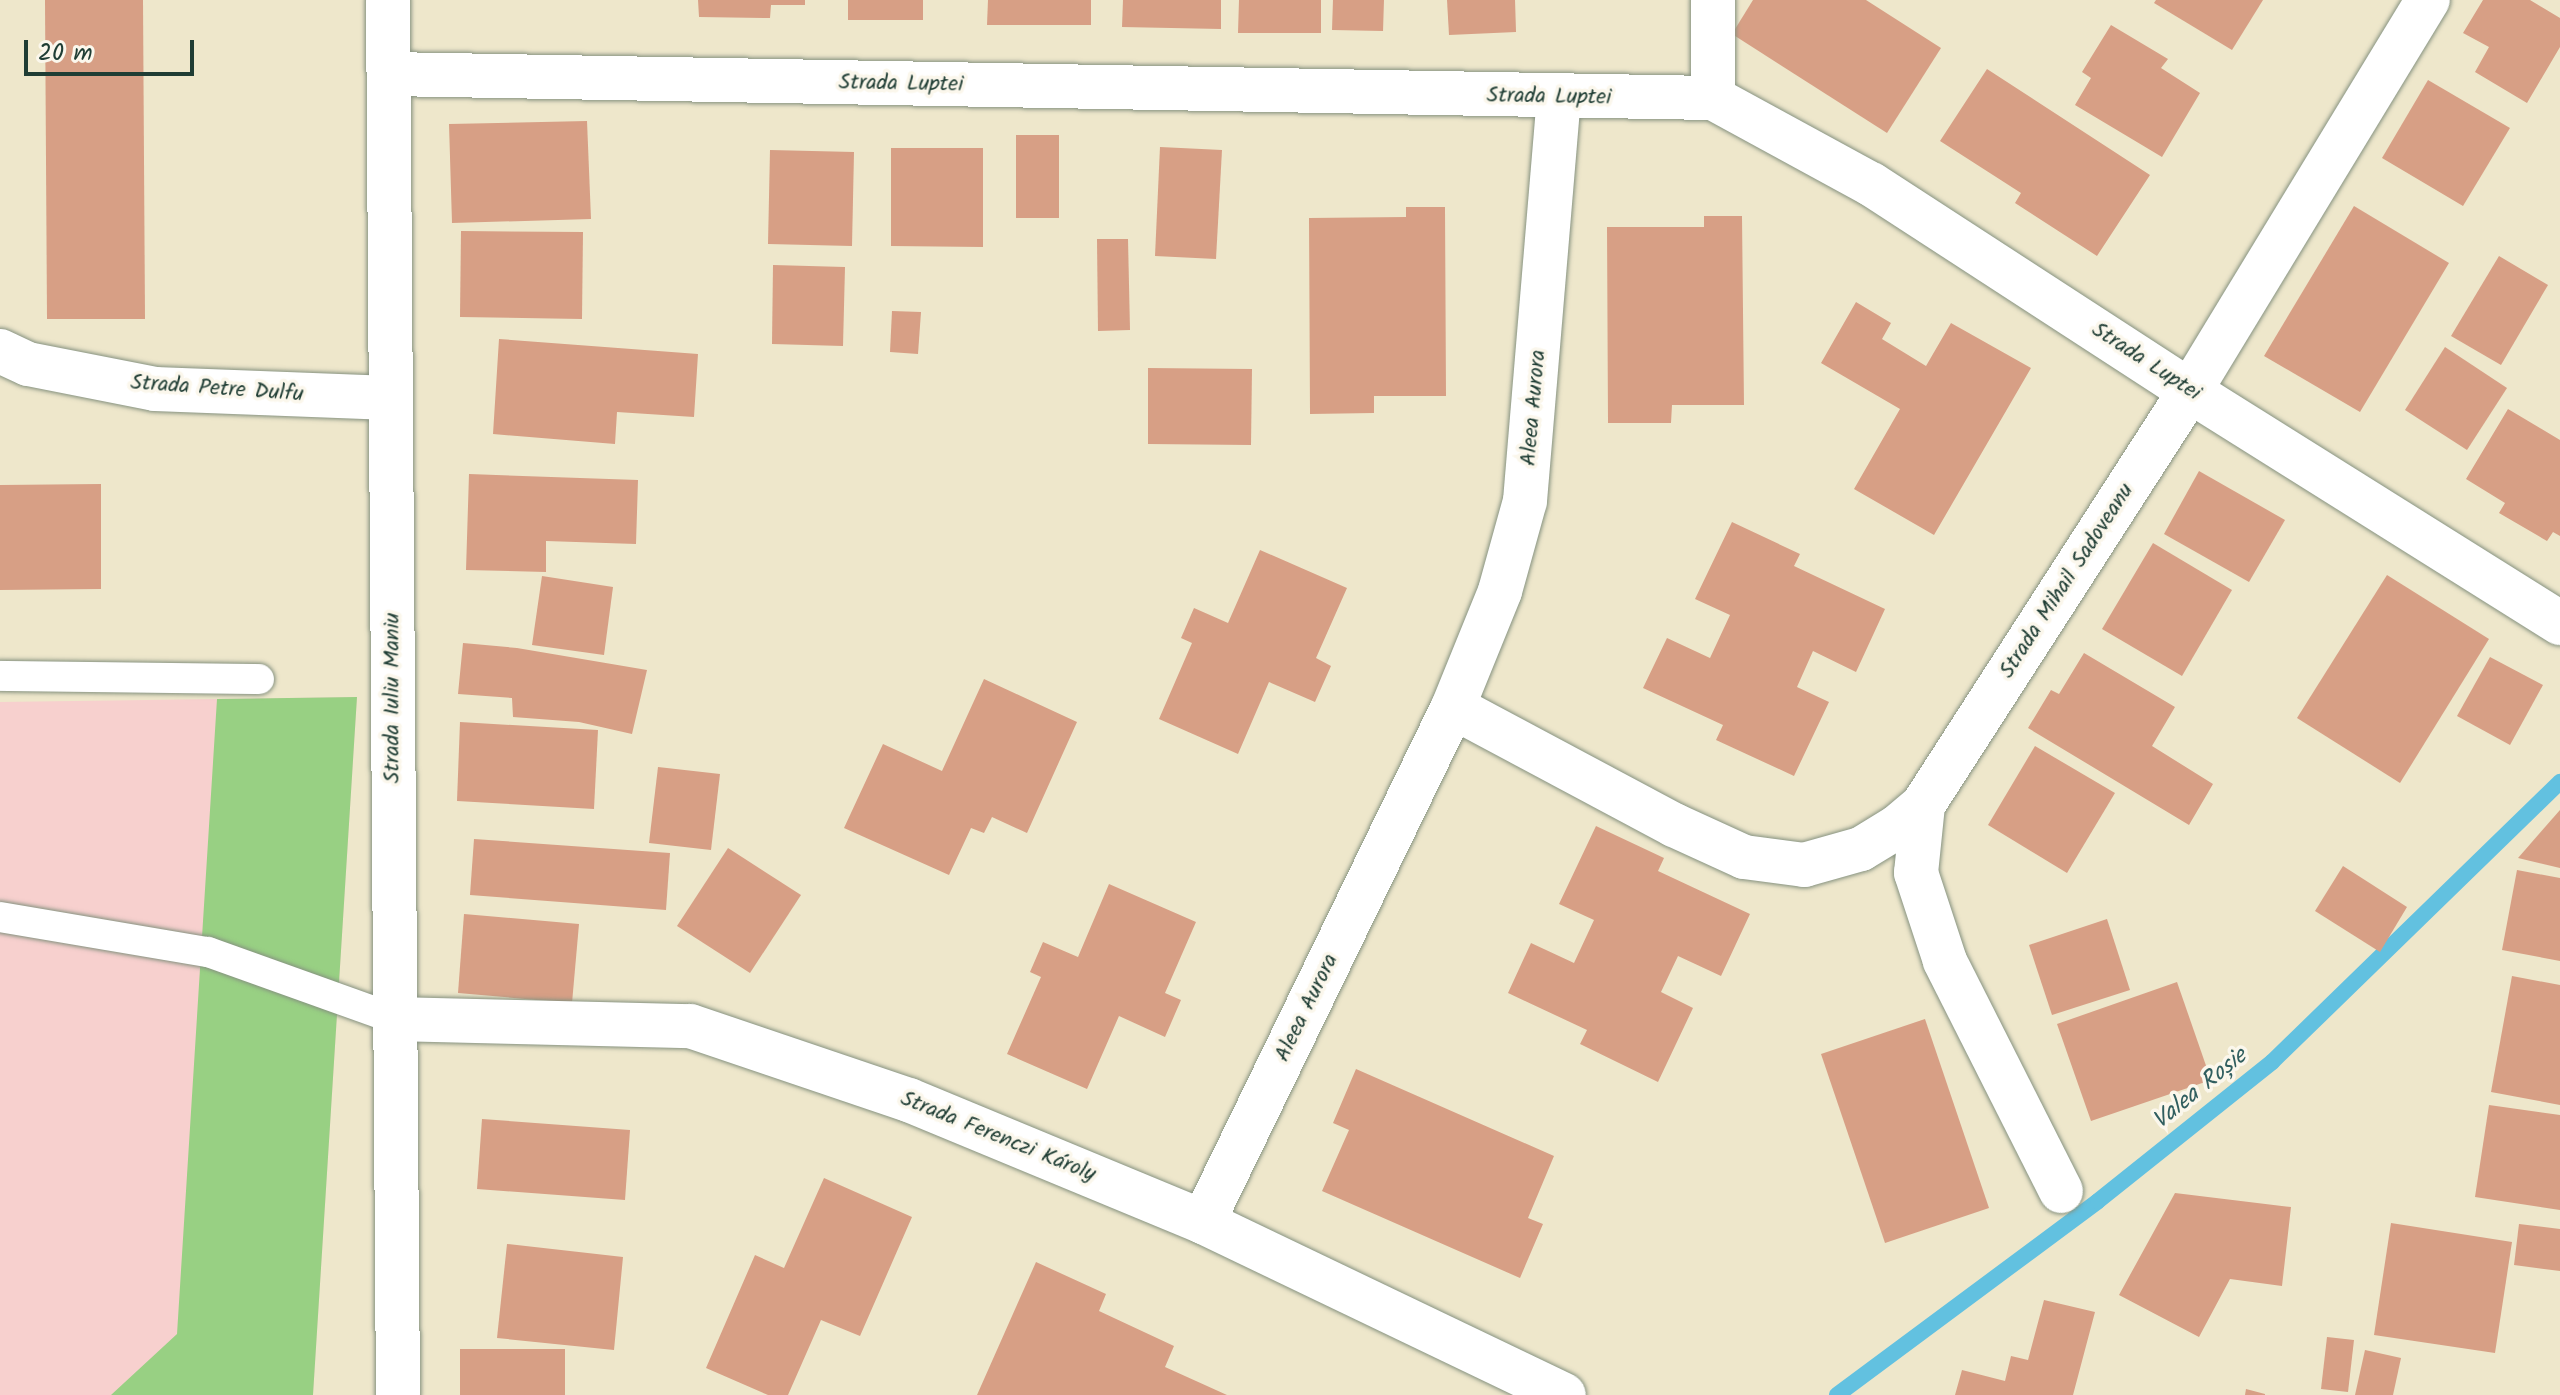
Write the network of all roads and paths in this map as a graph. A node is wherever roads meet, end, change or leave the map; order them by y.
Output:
1 (388, 0) edge
2 (1713, 0) edge
3 (2428, 0) edge
4 (389, 74) junction
5 (1559, 98) junction
6 (1713, 98) junction
7 (0, 351) edge
8 (2190, 391) junction
9 (391, 398) junction
10 (2560, 623) edge
11 (0, 676) edge
12 (259, 679) dead end
13 (1453, 707) junction
14 (1923, 805) junction
15 (0, 917) edge
16 (395, 1019) junction
17 (2061, 1191) dead end
18 (1203, 1222) junction
19 (398, 1395) edge
20 (1564, 1395) edge

1 - 4 street, Strada Iuliu Maniu
2 - 6 street
3 - 8 street, Strada Mihail Sadoveanu
4 - 5 street, Strada Luptei
4 - 9 street, Strada Iuliu Maniu
5 - 6 street, Strada Luptei
5 - 13 street, Aleea Aurora
6 - 8 street, Strada Luptei
7 - 9 street, Strada Petre Dulfu
8 - 10 street, Strada Luptei
8 - 14 street, Strada Mihail Sadoveanu
9 - 16 street, Strada Iuliu Maniu
11 - 12 lane
13 - 14 street
13 - 18 street, Aleea Aurora
14 - 17 street, Strada Mihail Sadoveanu
15 - 16 lane
16 - 18 street, Strada Ferenczi Károly
16 - 19 street, Strada Iuliu Maniu
18 - 20 street, Strada Ferenczi Károly

